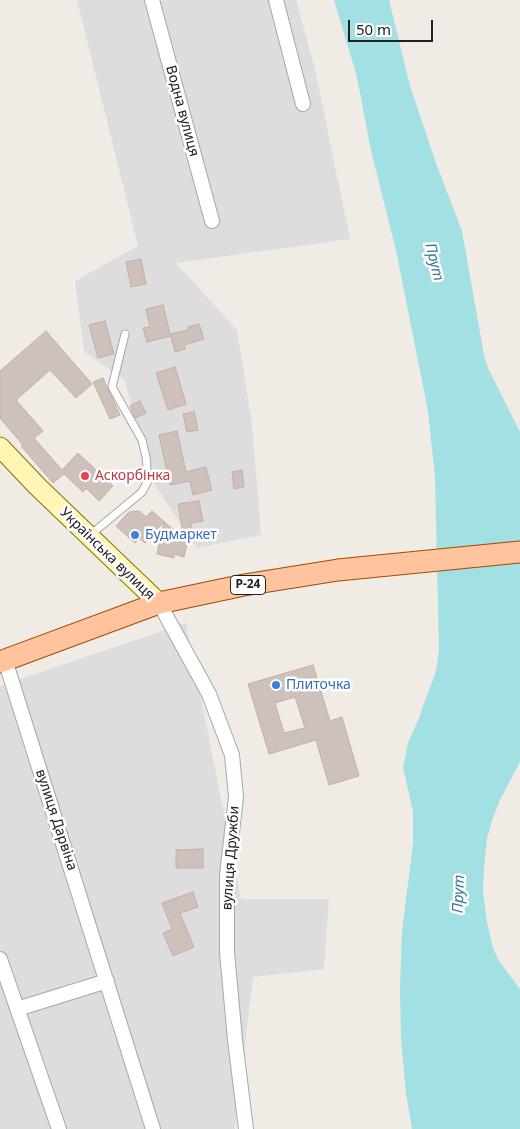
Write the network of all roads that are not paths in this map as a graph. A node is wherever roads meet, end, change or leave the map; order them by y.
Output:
1 (152, 0) edge
2 (276, 0) edge
3 (303, 104) dead end
4 (212, 221) dead end
5 (125, 334) dead end
6 (0, 447) edge
7 (89, 536) junction
8 (520, 552) edge
9 (159, 603) junction
10 (2, 661) edge
11 (0, 960) edge
12 (106, 981) junction
13 (17, 1009) junction
14 (59, 1129) edge
15 (153, 1129) edge
16 (246, 1129) edge

1 - 4 street, Водна вулиця
2 - 3 street
5 - 7 lane
6 - 7 street, Українська вулиця
7 - 9 street, Українська вулиця
8 - 9 main road, Р-24
9 - 10 main road, Українська вулиця / Р-24
9 - 16 street, вулиця Дружби
10 - 12 street, вулиця Дарвіна
11 - 13 street
12 - 13 street
12 - 15 street, вулиця Дарвіна
13 - 14 street

